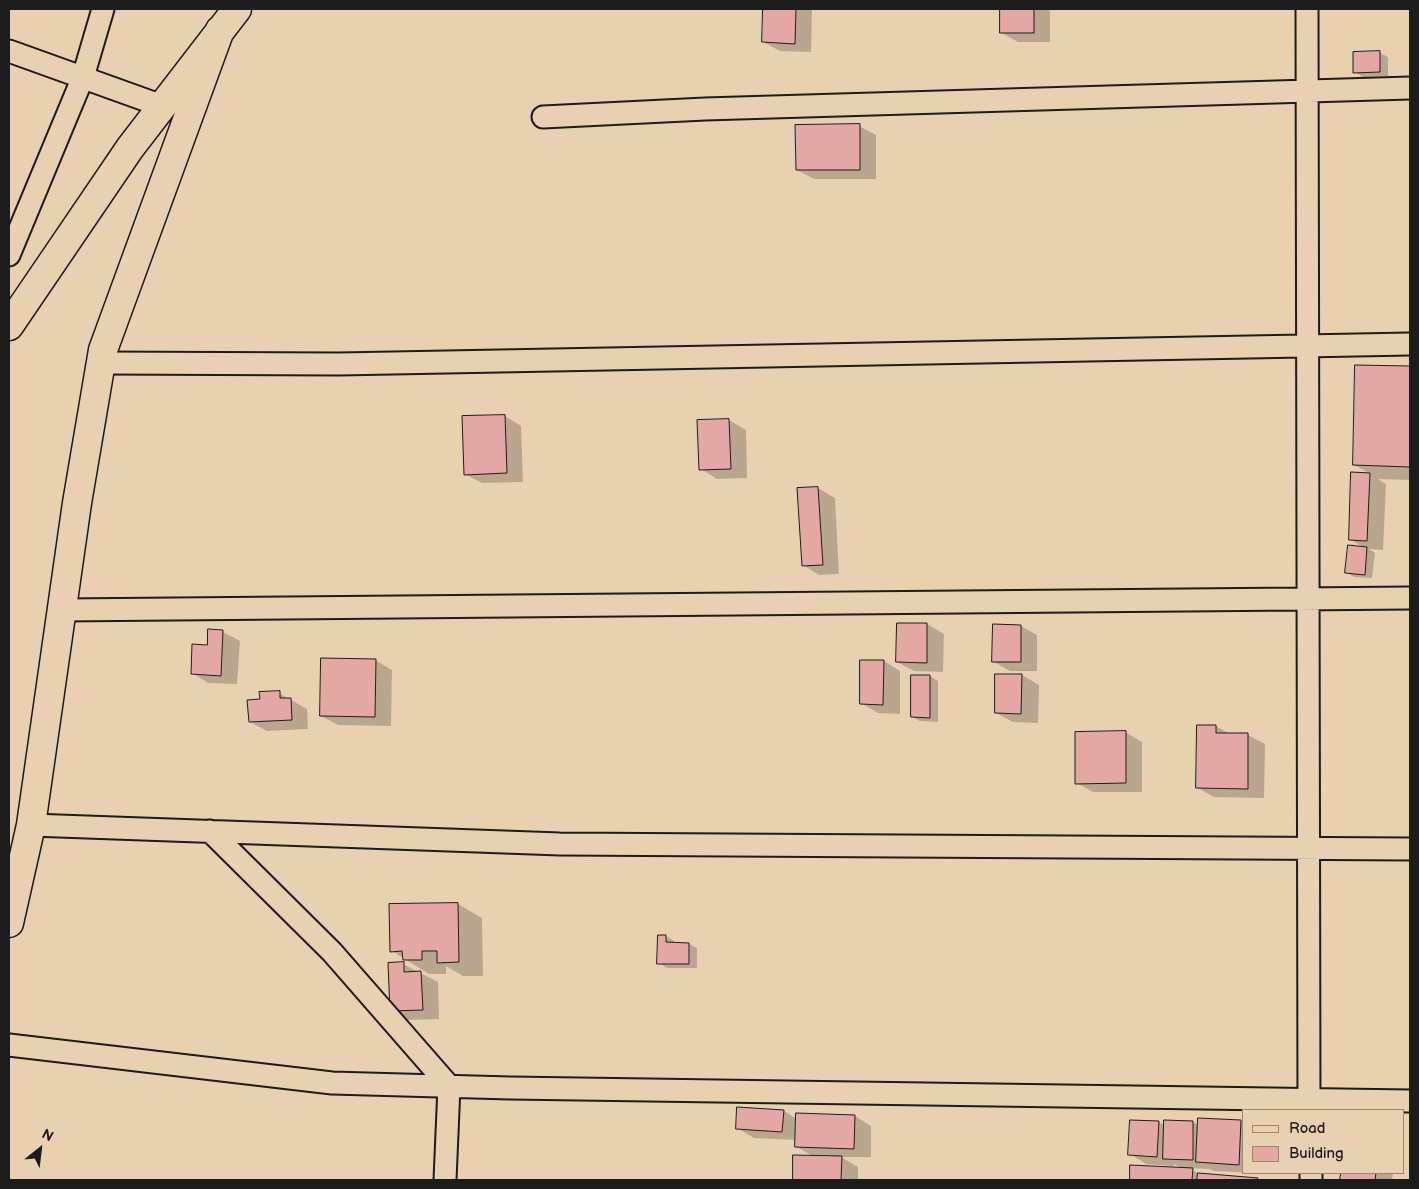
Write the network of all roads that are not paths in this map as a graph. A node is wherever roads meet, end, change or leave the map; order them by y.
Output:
1 (103, 9) edge
2 (1307, 9) edge
3 (228, 19) edge
4 (9, 51) edge
5 (83, 77) junction
6 (1410, 88) edge
7 (1307, 91) junction
8 (162, 106) junction
9 (543, 117) dead end
10 (9, 256) edge
11 (9, 326) edge
12 (1410, 344) edge
13 (1308, 346) junction
14 (101, 363) junction
15 (1410, 598) edge
16 (1308, 599) junction
17 (62, 610) junction
18 (31, 826) junction
19 (210, 831) junction
20 (1308, 849) junction
21 (1410, 849) edge
22 (9, 924) edge
23 (9, 1045) edge
24 (449, 1086) junction
25 (1410, 1101) edge
26 (1309, 1105) edge
27 (445, 1180) edge

1 - 5 street
2 - 7 street
3 - 8 main road
3 - 14 main road
4 - 5 street
5 - 8 street
5 - 10 street
6 - 7 street
7 - 9 street
7 - 13 street
8 - 11 main road
12 - 13 street
13 - 14 street
13 - 16 street
14 - 17 main road
15 - 16 street
16 - 17 street
16 - 20 street
17 - 18 main road
18 - 19 street
18 - 22 main road
19 - 20 street
19 - 24 street
20 - 21 street
20 - 26 street
23 - 24 street
24 - 26 street
24 - 27 street
25 - 26 street

